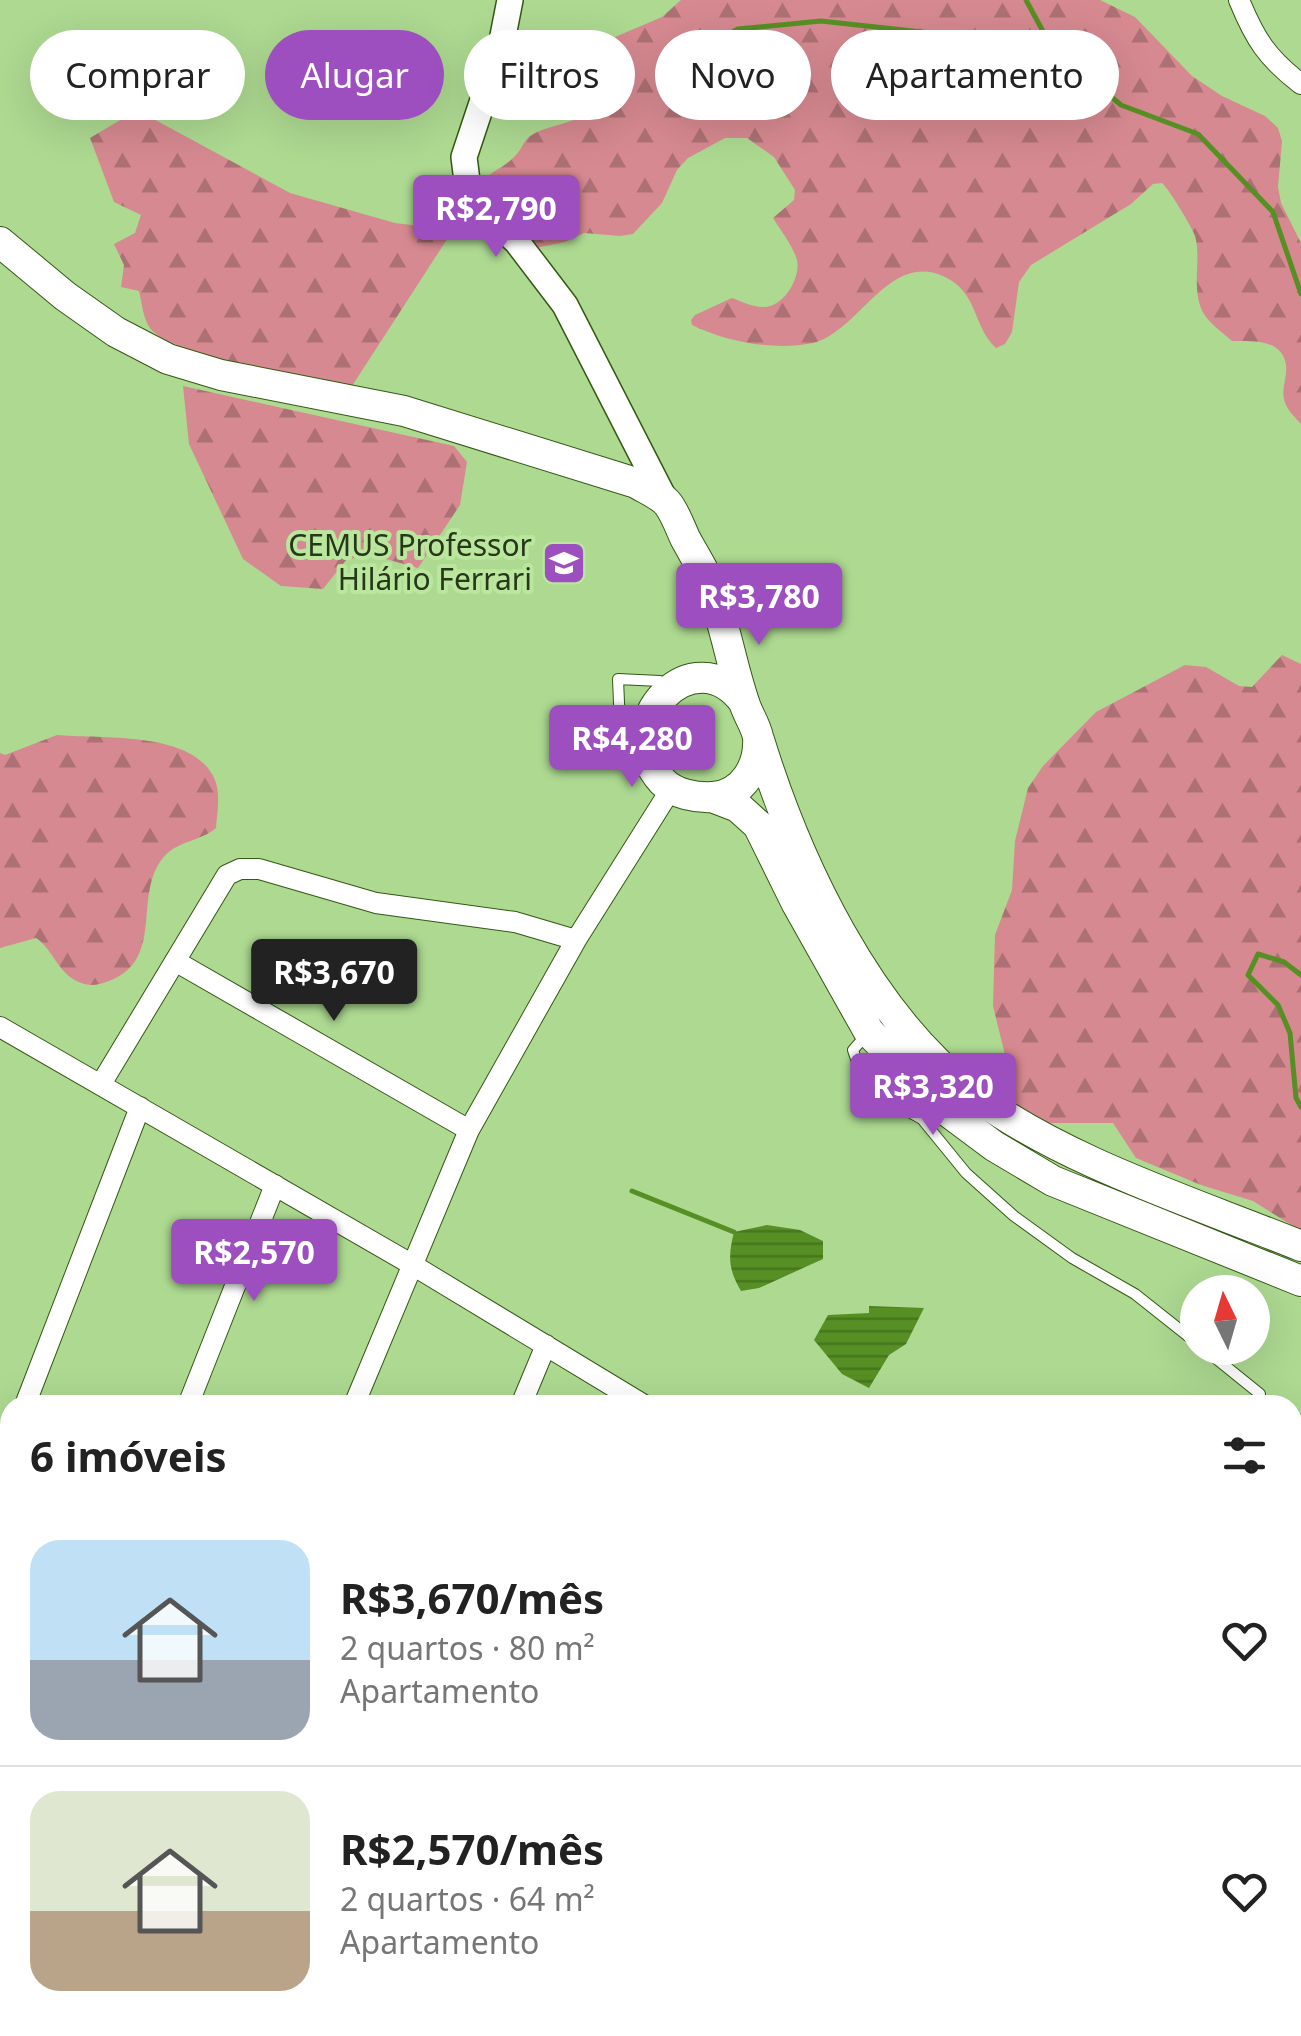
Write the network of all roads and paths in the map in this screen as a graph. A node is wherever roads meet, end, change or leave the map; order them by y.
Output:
1 (510, 0) edge
2 (1239, 0) edge
3 (1301, 84) edge
4 (0, 242) edge
5 (666, 502) junction
6 (718, 610) junction
7 (677, 684) junction
8 (744, 702) junction
9 (652, 711) junction
10 (620, 726) junction
11 (758, 736) junction
12 (663, 778) junction
13 (712, 797) junction
14 (576, 940) junction
15 (175, 961) junction
16 (868, 1032) junction
17 (2, 1035) edge
18 (101, 1084) junction
19 (140, 1107) junction
20 (468, 1130) junction
21 (274, 1185) junction
22 (1301, 1246) edge
23 (411, 1264) junction
24 (1301, 1282) edge
25 (1180, 1330) edge
26 (546, 1345) junction
27 (1224, 1365) edge
28 (1260, 1394) dead end
29 (29, 1395) edge
30 (192, 1395) edge
31 (358, 1395) edge
32 (525, 1395) edge
33 (628, 1395) edge

1 - 5 street
2 - 3 street
4 - 5 main road
5 - 6 main road
6 - 7 main road
6 - 8 main road
7 - 8 main road
7 - 9 main road
7 - 10 lane
8 - 11 main road
9 - 10 lane
9 - 12 main road
10 - 12 lane
11 - 13 main road
11 - 22 main road
12 - 13 main road
12 - 14 street
13 - 16 main road
14 - 15 street
14 - 20 street
15 - 18 street
15 - 20 street
16 - 24 main road
16 - 25 lane
17 - 18 street
18 - 19 street
19 - 21 street
19 - 29 street
20 - 23 street
21 - 23 street
21 - 30 street
23 - 26 street
23 - 31 street
26 - 32 street
26 - 33 street
27 - 28 lane

